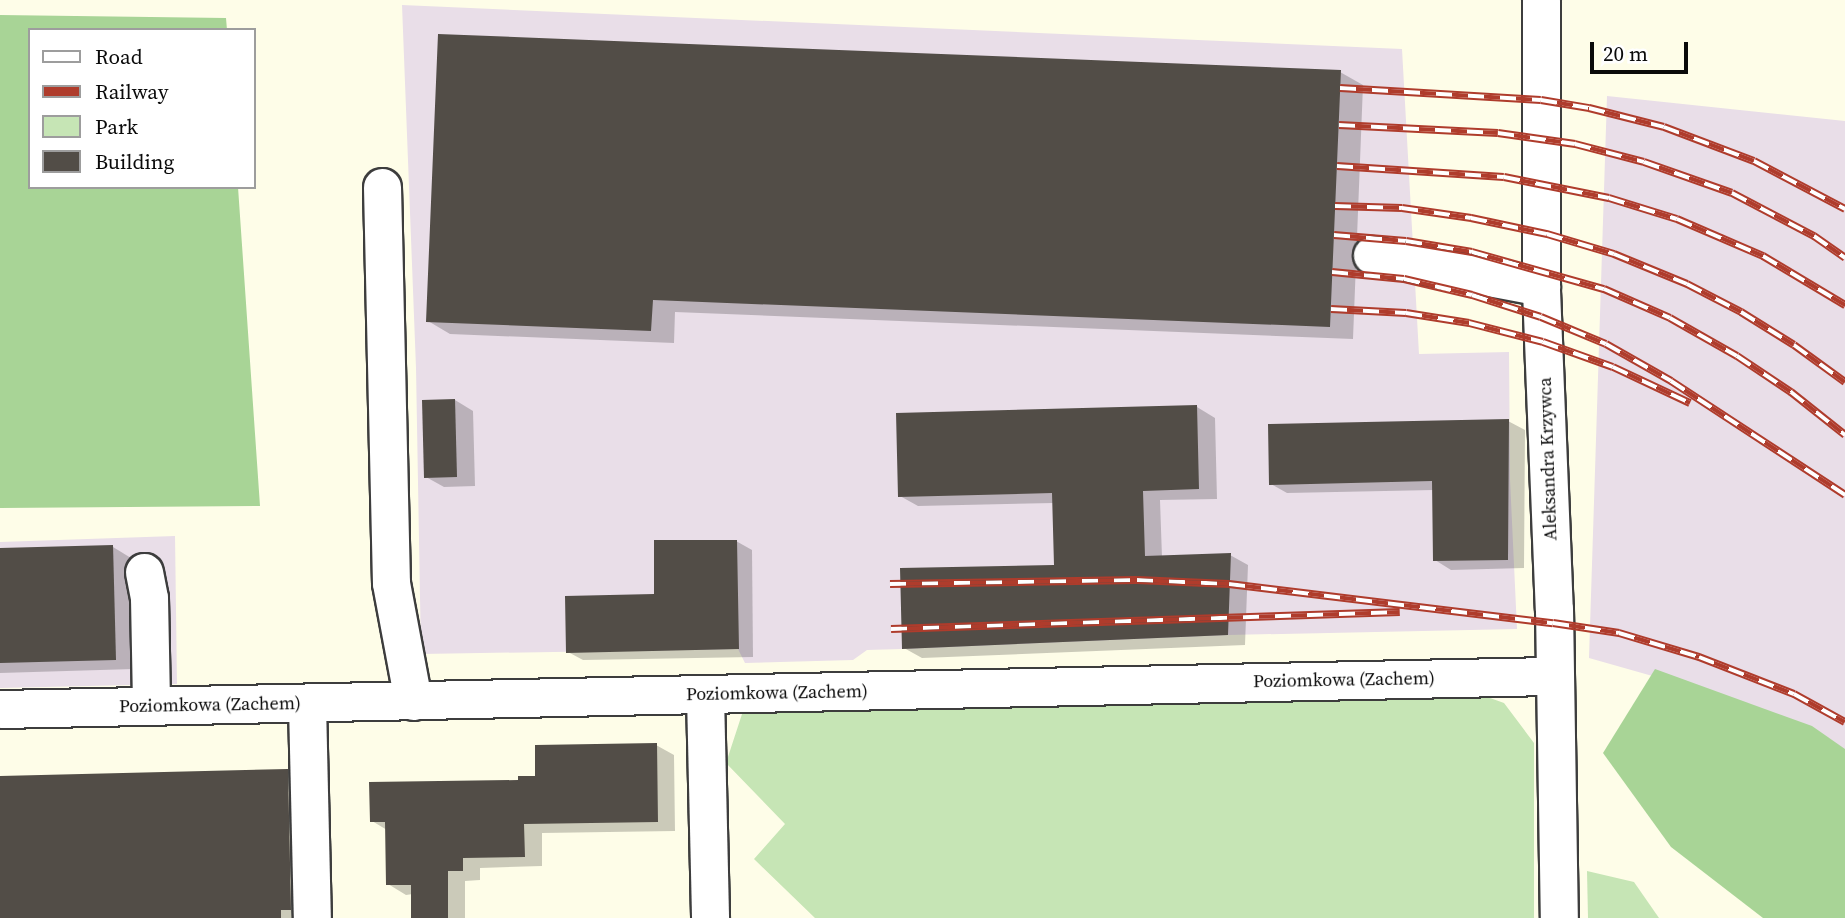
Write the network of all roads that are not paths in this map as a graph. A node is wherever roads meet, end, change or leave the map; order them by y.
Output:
1 (1541, 0) edge
2 (382, 187) dead end
3 (1372, 255) dead end
4 (1541, 287) junction
5 (144, 572) dead end
6 (1555, 676) junction
7 (705, 695) junction
8 (412, 701) junction
9 (307, 704) junction
10 (151, 705) junction
11 (0, 709) edge
12 (312, 918) edge
13 (710, 918) edge
14 (1559, 918) edge

1 - 4 street, Aleksandra Krzywca
2 - 8 street
3 - 4 street
4 - 6 street, Aleksandra Krzywca
5 - 10 street
6 - 7 street, Poziomkowa (Zachem)
6 - 14 street, Aleksandra Krzywca
7 - 8 street, Poziomkowa (Zachem)
7 - 13 street
8 - 9 street, Poziomkowa (Zachem)
9 - 10 street, Poziomkowa (Zachem)
9 - 12 street
10 - 11 street, Poziomkowa (Zachem)

